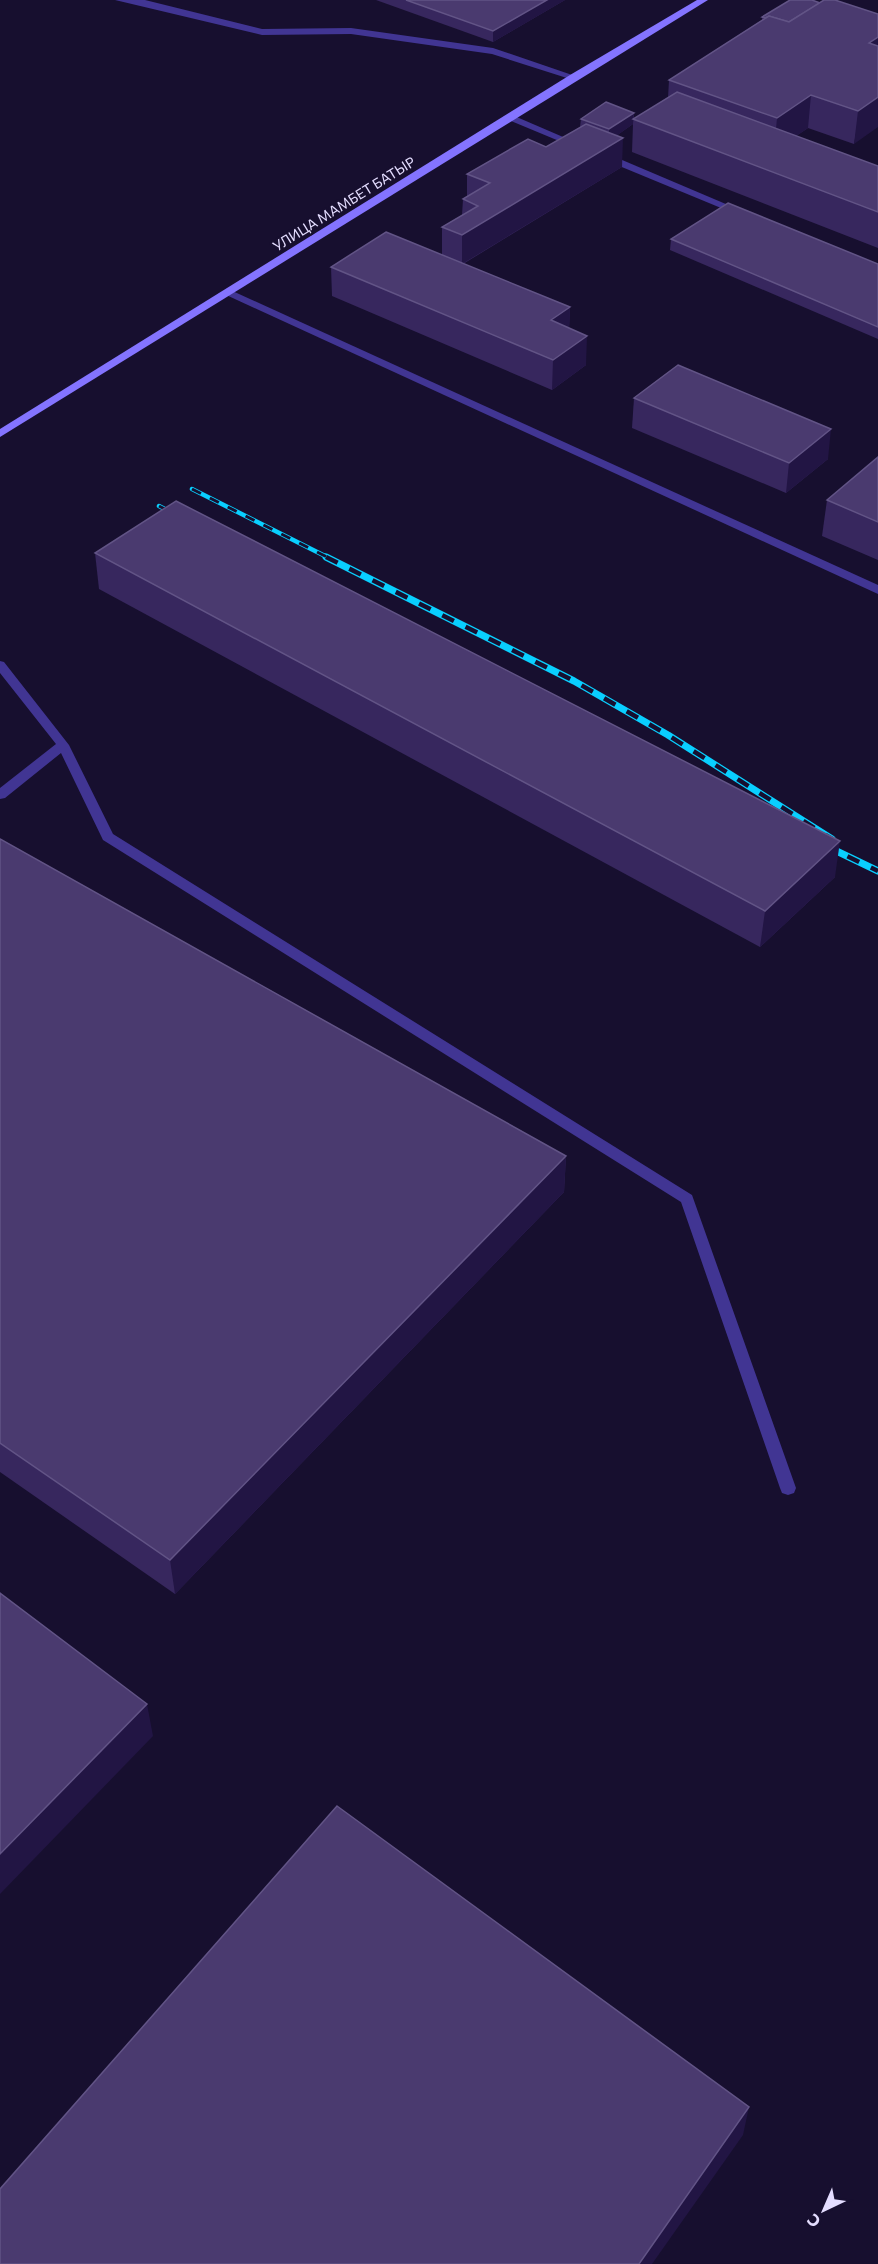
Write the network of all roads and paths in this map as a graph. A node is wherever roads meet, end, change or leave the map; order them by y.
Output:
1 (120, 0) edge
2 (703, 0) edge
3 (573, 77) junction
4 (510, 117) junction
5 (585, 148) edge
6 (596, 153) edge
7 (748, 216) edge
8 (228, 292) junction
9 (0, 434) edge
10 (878, 590) edge
11 (0, 665) edge
12 (63, 745) junction
13 (0, 795) edge
14 (788, 1488) dead end

1 - 3 lane
2 - 3 main road, УЛИЦА МАМБЕТ БАТЫР
3 - 4 main road, УЛИЦА МАМБЕТ БАТЫР
4 - 5 lane
4 - 8 main road, УЛИЦА МАМБЕТ БАТЫР
6 - 7 lane
8 - 9 main road, УЛИЦА МАМБЕТ БАТЫР
8 - 10 lane
11 - 12 lane
12 - 13 lane
12 - 14 lane

